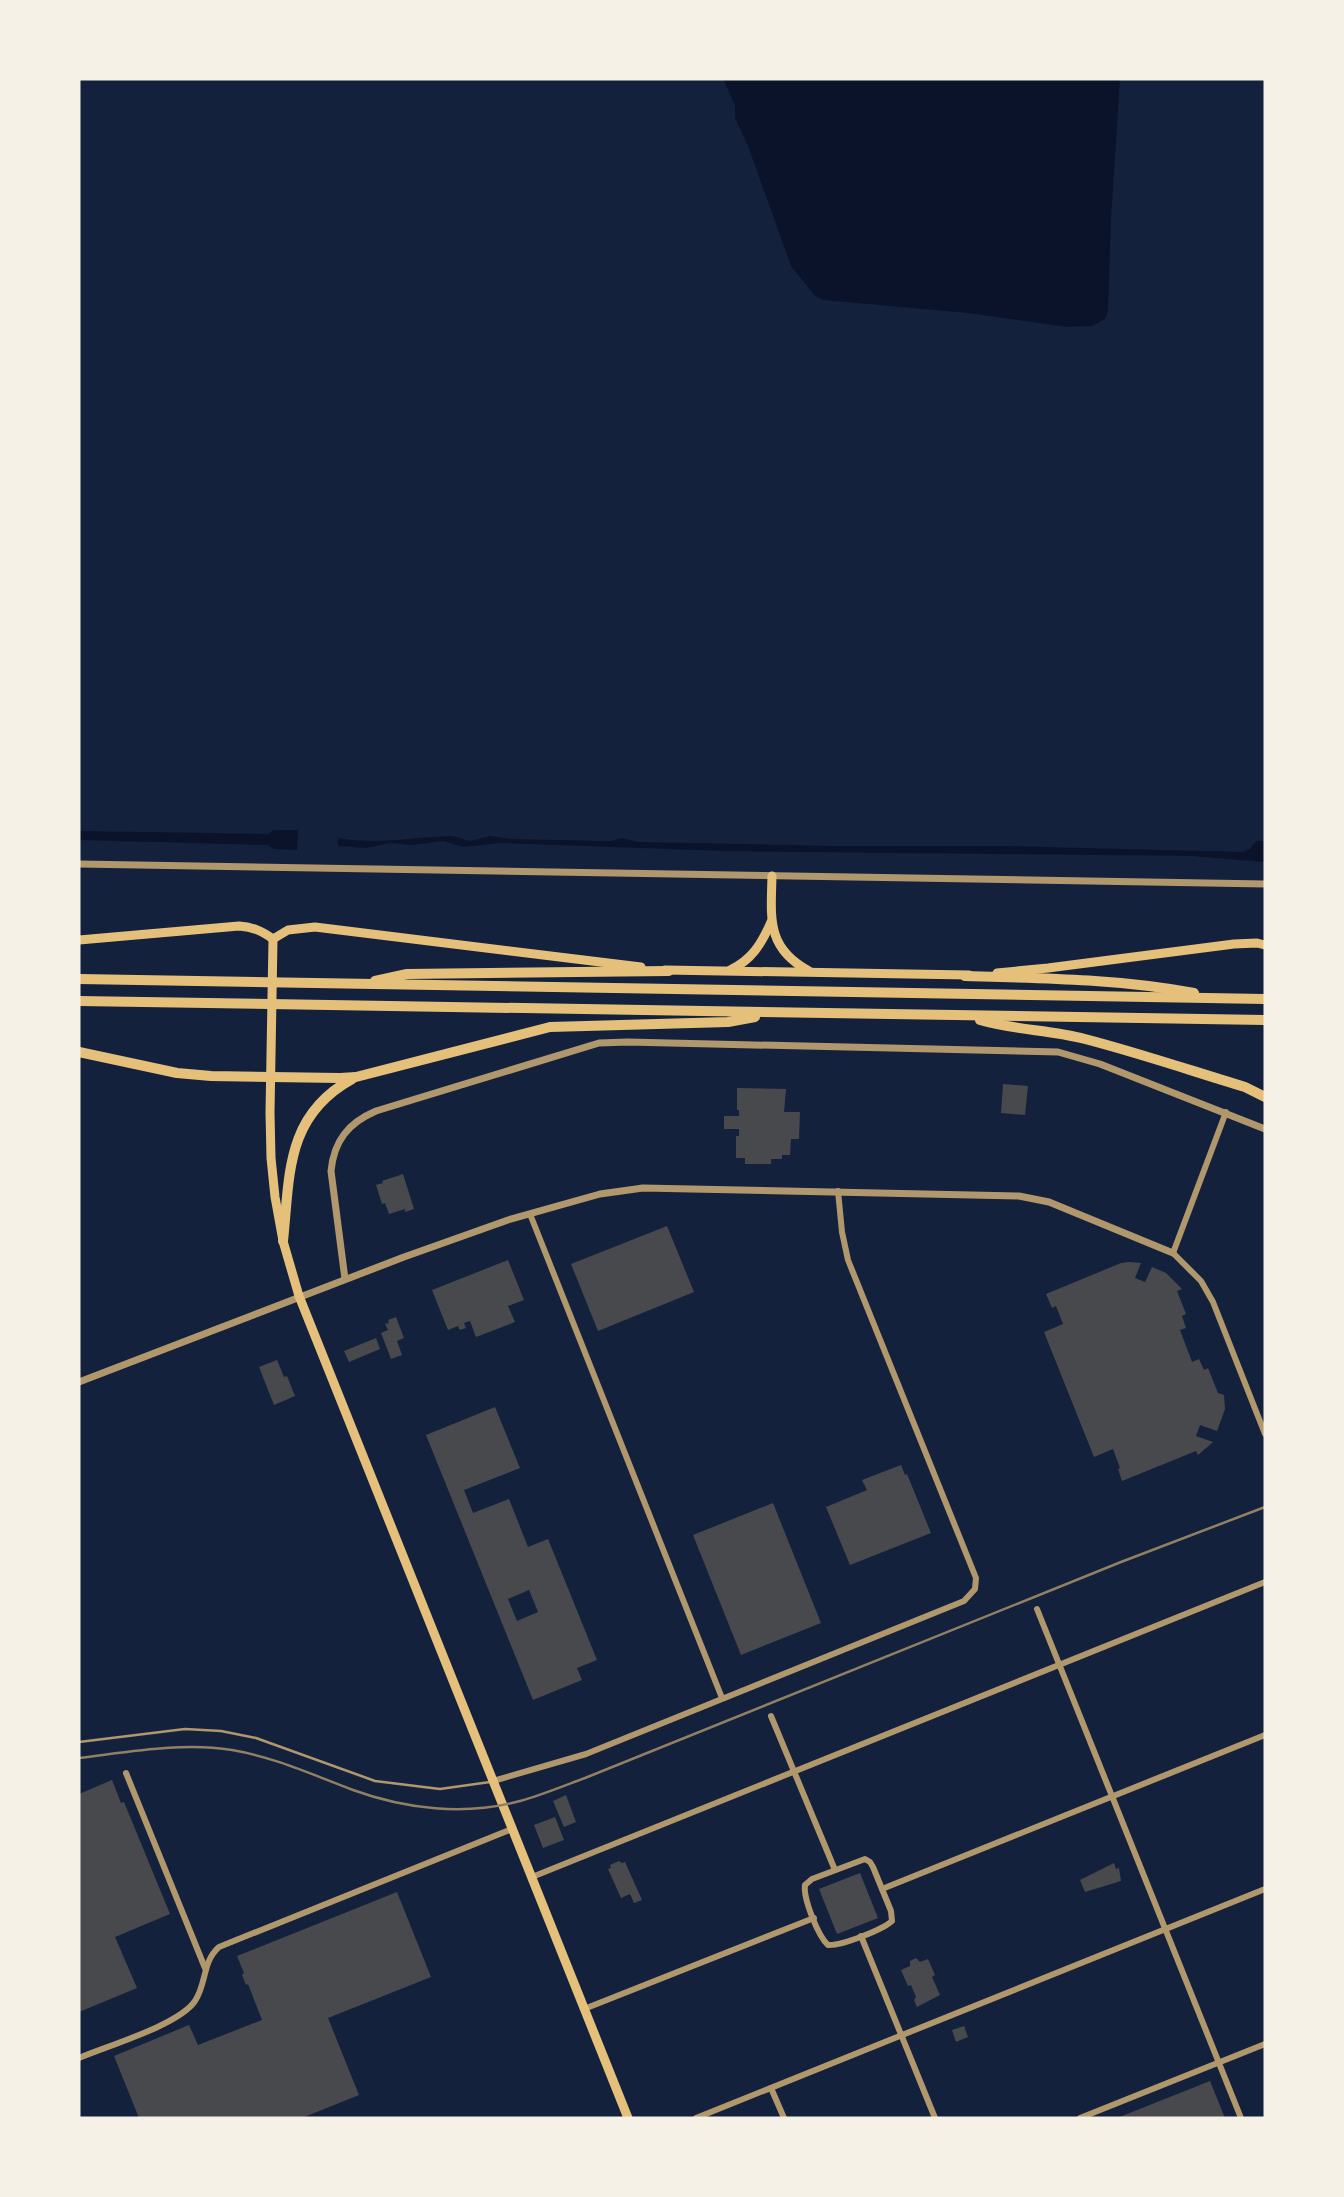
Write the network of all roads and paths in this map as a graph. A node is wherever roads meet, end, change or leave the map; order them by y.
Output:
1 (79, 863) edge
2 (772, 876) junction
3 (1265, 884) edge
4 (771, 922) junction
5 (273, 939) junction
6 (79, 940) edge
7 (1265, 945) edge
8 (669, 971) junction
9 (727, 971) junction
10 (811, 972) junction
11 (965, 976) junction
12 (79, 979) edge
13 (355, 985) junction
14 (1224, 999) junction
15 (1265, 999) edge
16 (79, 1001) edge
17 (779, 1013) junction
18 (964, 1015) junction
19 (1265, 1020) edge
20 (79, 1052) edge
21 (272, 1076) junction
22 (356, 1077) junction
23 (1245, 1087) junction
24 (1265, 1089) edge
25 (1265, 1097) edge
26 (1226, 1112) junction
27 (1265, 1129) edge
28 (838, 1191) junction
29 (530, 1214) junction
30 (284, 1241) junction
31 (1173, 1253) junction
32 (345, 1279) junction
33 (299, 1296) junction
34 (79, 1382) edge
35 (1265, 1434) edge
36 (1265, 1582) edge
37 (1037, 1609) dead end
38 (1059, 1665) junction
39 (722, 1698) junction
40 (771, 1716) dead end
41 (1265, 1735) edge
42 (79, 1742) edge
43 (794, 1772) junction
44 (126, 1773) dead end
45 (494, 1782) junction
46 (1112, 1796) junction
47 (512, 1829) junction
48 (835, 1870) junction
49 (532, 1877) junction
50 (881, 1889) junction
51 (1265, 1889) edge
52 (814, 1918) junction
53 (1165, 1929) junction
54 (861, 1936) junction
55 (205, 1970) junction
56 (584, 2009) junction
57 (901, 2036) junction
58 (1265, 2043) edge
59 (79, 2058) edge
60 (1219, 2062) junction
61 (772, 2088) junction
62 (628, 2118) edge
63 (696, 2118) edge
64 (783, 2118) edge
65 (934, 2118) edge
66 (1080, 2118) edge
67 (1241, 2118) edge

1 - 2 street
2 - 3 street
2 - 4 main road
4 - 9 main road
4 - 10 main road
5 - 6 main road
5 - 8 main road
5 - 21 main road
7 - 11 main road
8 - 9 main road
8 - 13 highway
9 - 10 main road
10 - 11 main road
11 - 14 highway
12 - 13 highway
13 - 14 highway
14 - 15 highway
16 - 17 highway
17 - 18 highway
17 - 22 highway
18 - 19 highway
18 - 23 highway
20 - 21 highway
21 - 22 highway
21 - 30 main road
22 - 30 highway
23 - 24 highway
23 - 25 highway
26 - 27 street
26 - 31 street
26 - 32 street
28 - 29 street
28 - 31 street
28 - 39 street
29 - 32 street
29 - 39 street
30 - 33 main road
31 - 35 street
32 - 33 street
33 - 34 street
33 - 45 main road
36 - 38 street
37 - 38 street
38 - 43 street
38 - 46 street
39 - 45 street
40 - 43 street
41 - 46 street
42 - 45 lane
43 - 48 street
43 - 49 street
44 - 55 street
45 - 47 main road
46 - 50 street
46 - 53 street
47 - 49 main road
47 - 55 street
48 - 50 street
48 - 52 street
49 - 56 main road
50 - 54 street
51 - 53 street
52 - 54 street
52 - 56 street
53 - 57 street
53 - 60 street
54 - 57 street
55 - 59 street
56 - 62 main road
57 - 61 street
57 - 65 street
58 - 60 street
60 - 66 street
60 - 67 street
61 - 63 street
61 - 64 street

